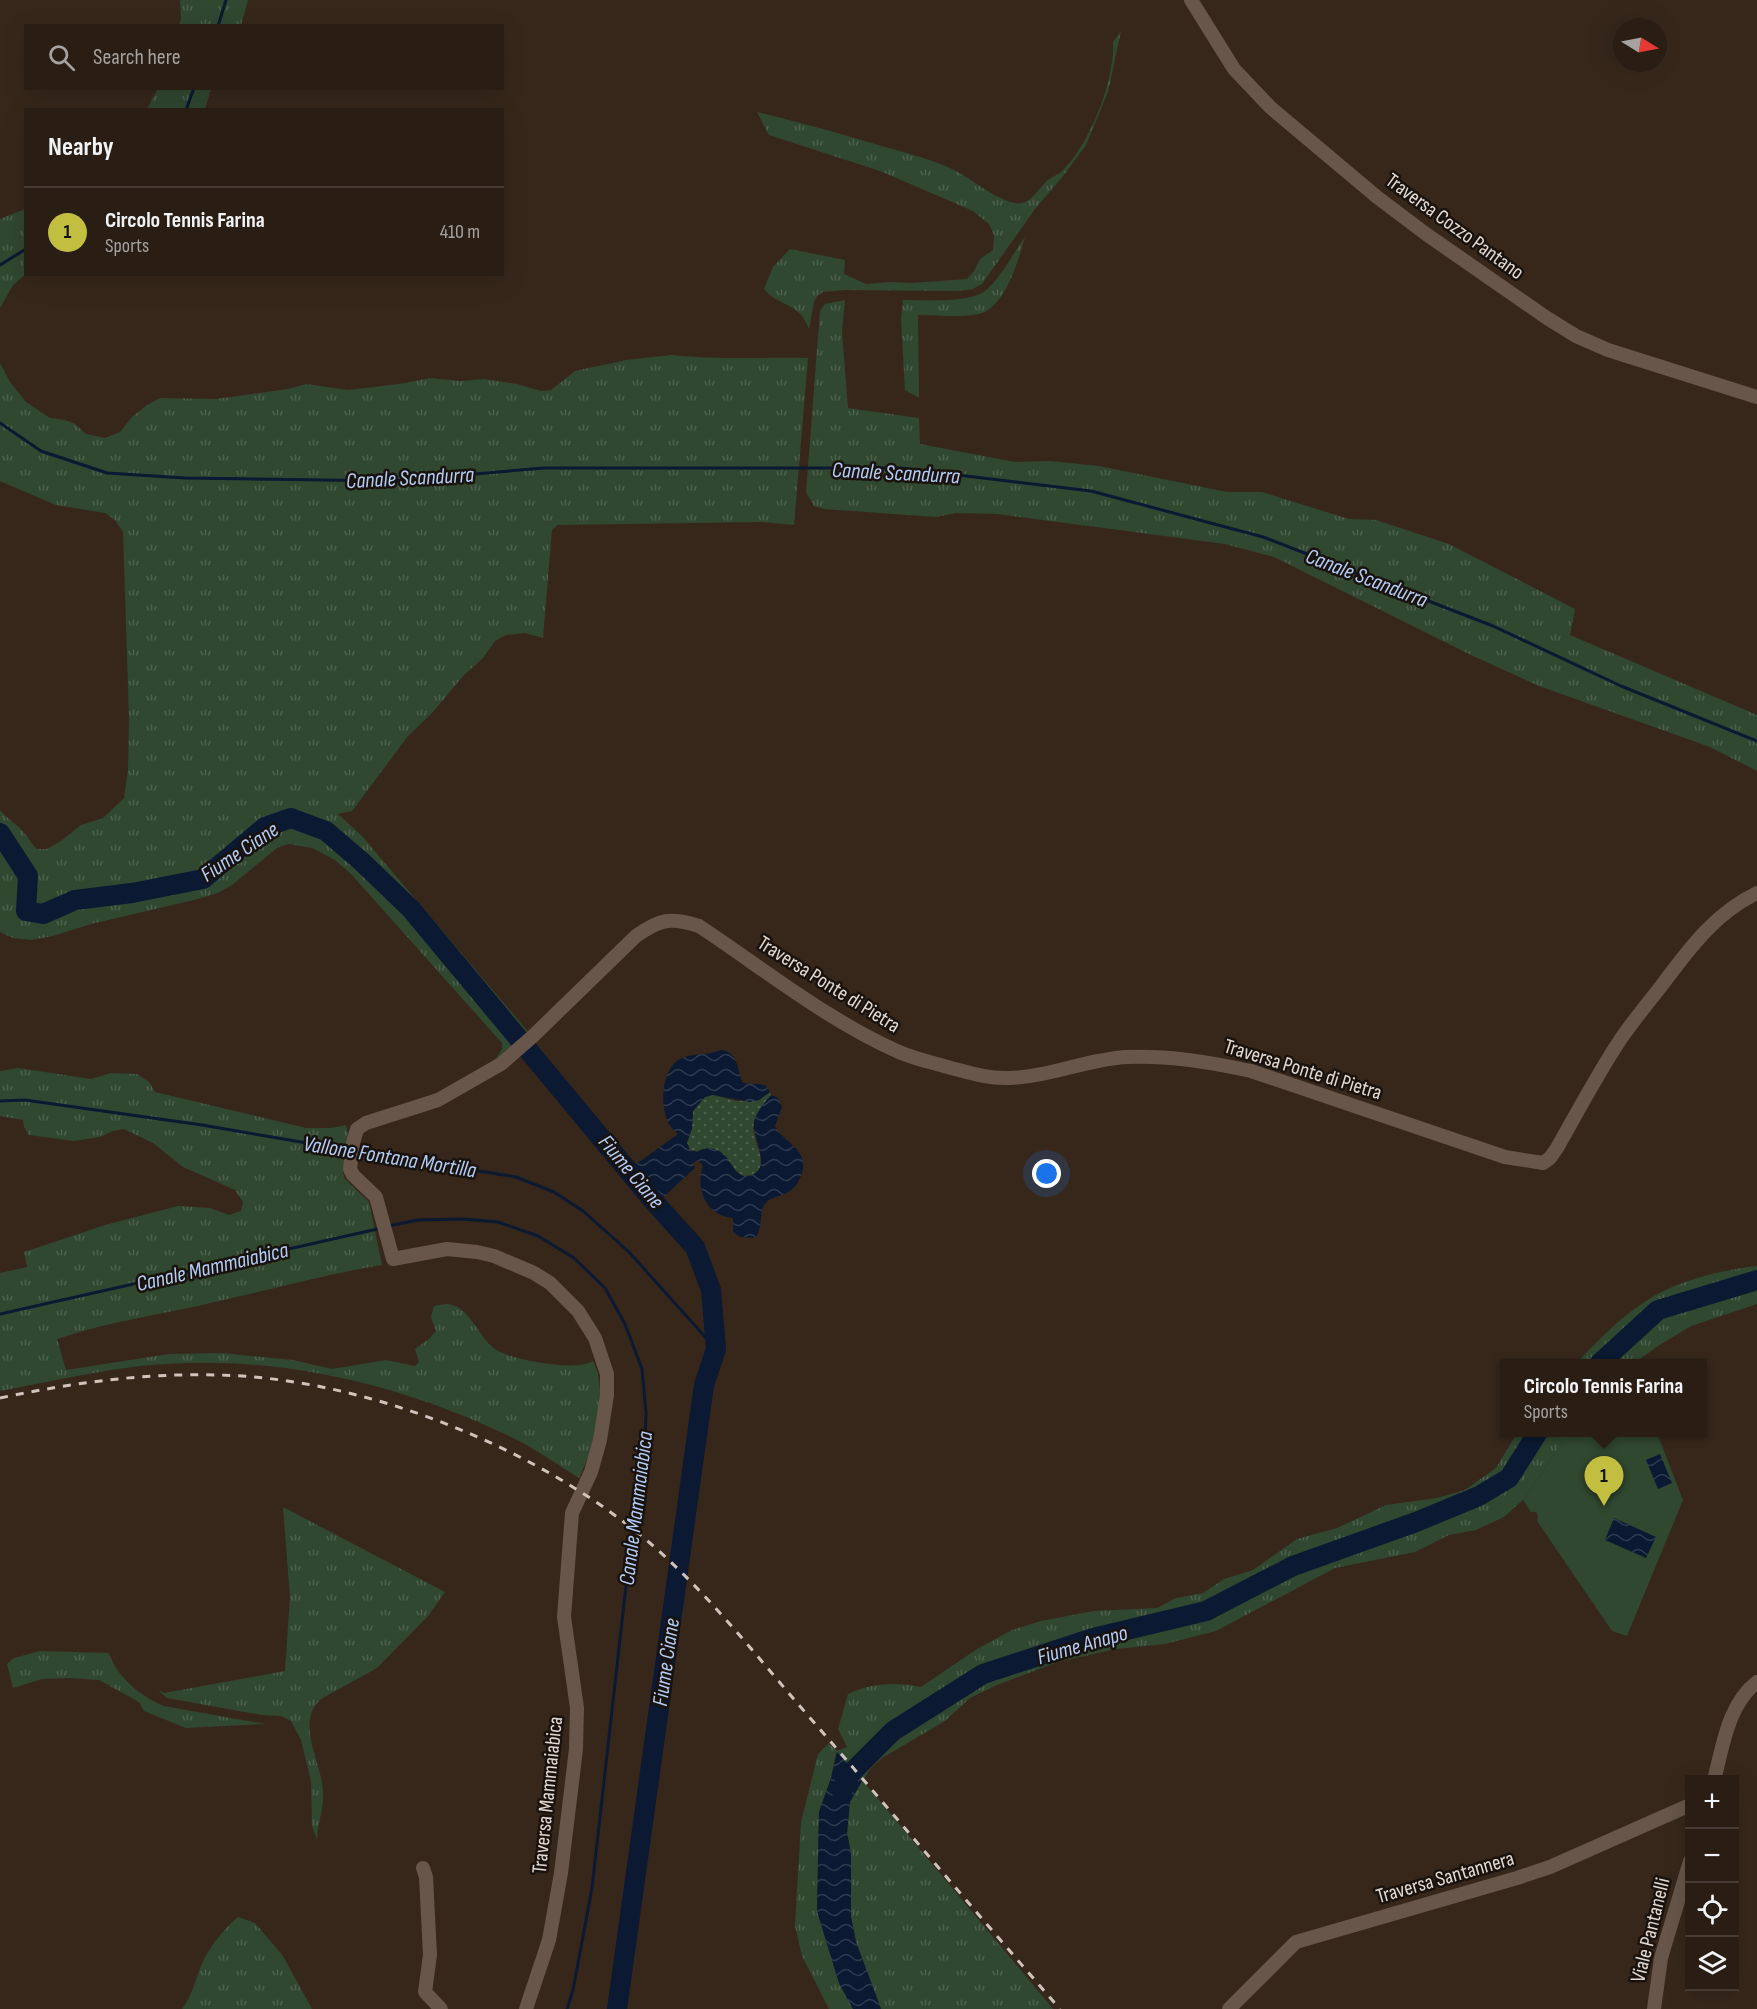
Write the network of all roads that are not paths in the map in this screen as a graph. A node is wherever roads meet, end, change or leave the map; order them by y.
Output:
1 (1191, 0) edge
2 (1757, 397) edge
3 (1757, 893) edge
4 (388, 1245) joint
5 (1757, 1682) edge
6 (1715, 1775) edge
7 (1685, 1807) edge
8 (423, 1868) dead end
9 (1685, 1875) edge
10 (441, 2009) edge
11 (526, 2009) edge
12 (1229, 2009) edge
13 (1654, 2009) edge

1 - 2 street, Traversa Cozzo Pantano
3 - 4 street, Traversa Ponte di Pietra
4 - 11 street, Traversa Mammaiabica
5 - 6 street
7 - 12 street, Traversa Santannera
8 - 10 street
9 - 13 street, Viale Pantanelli

